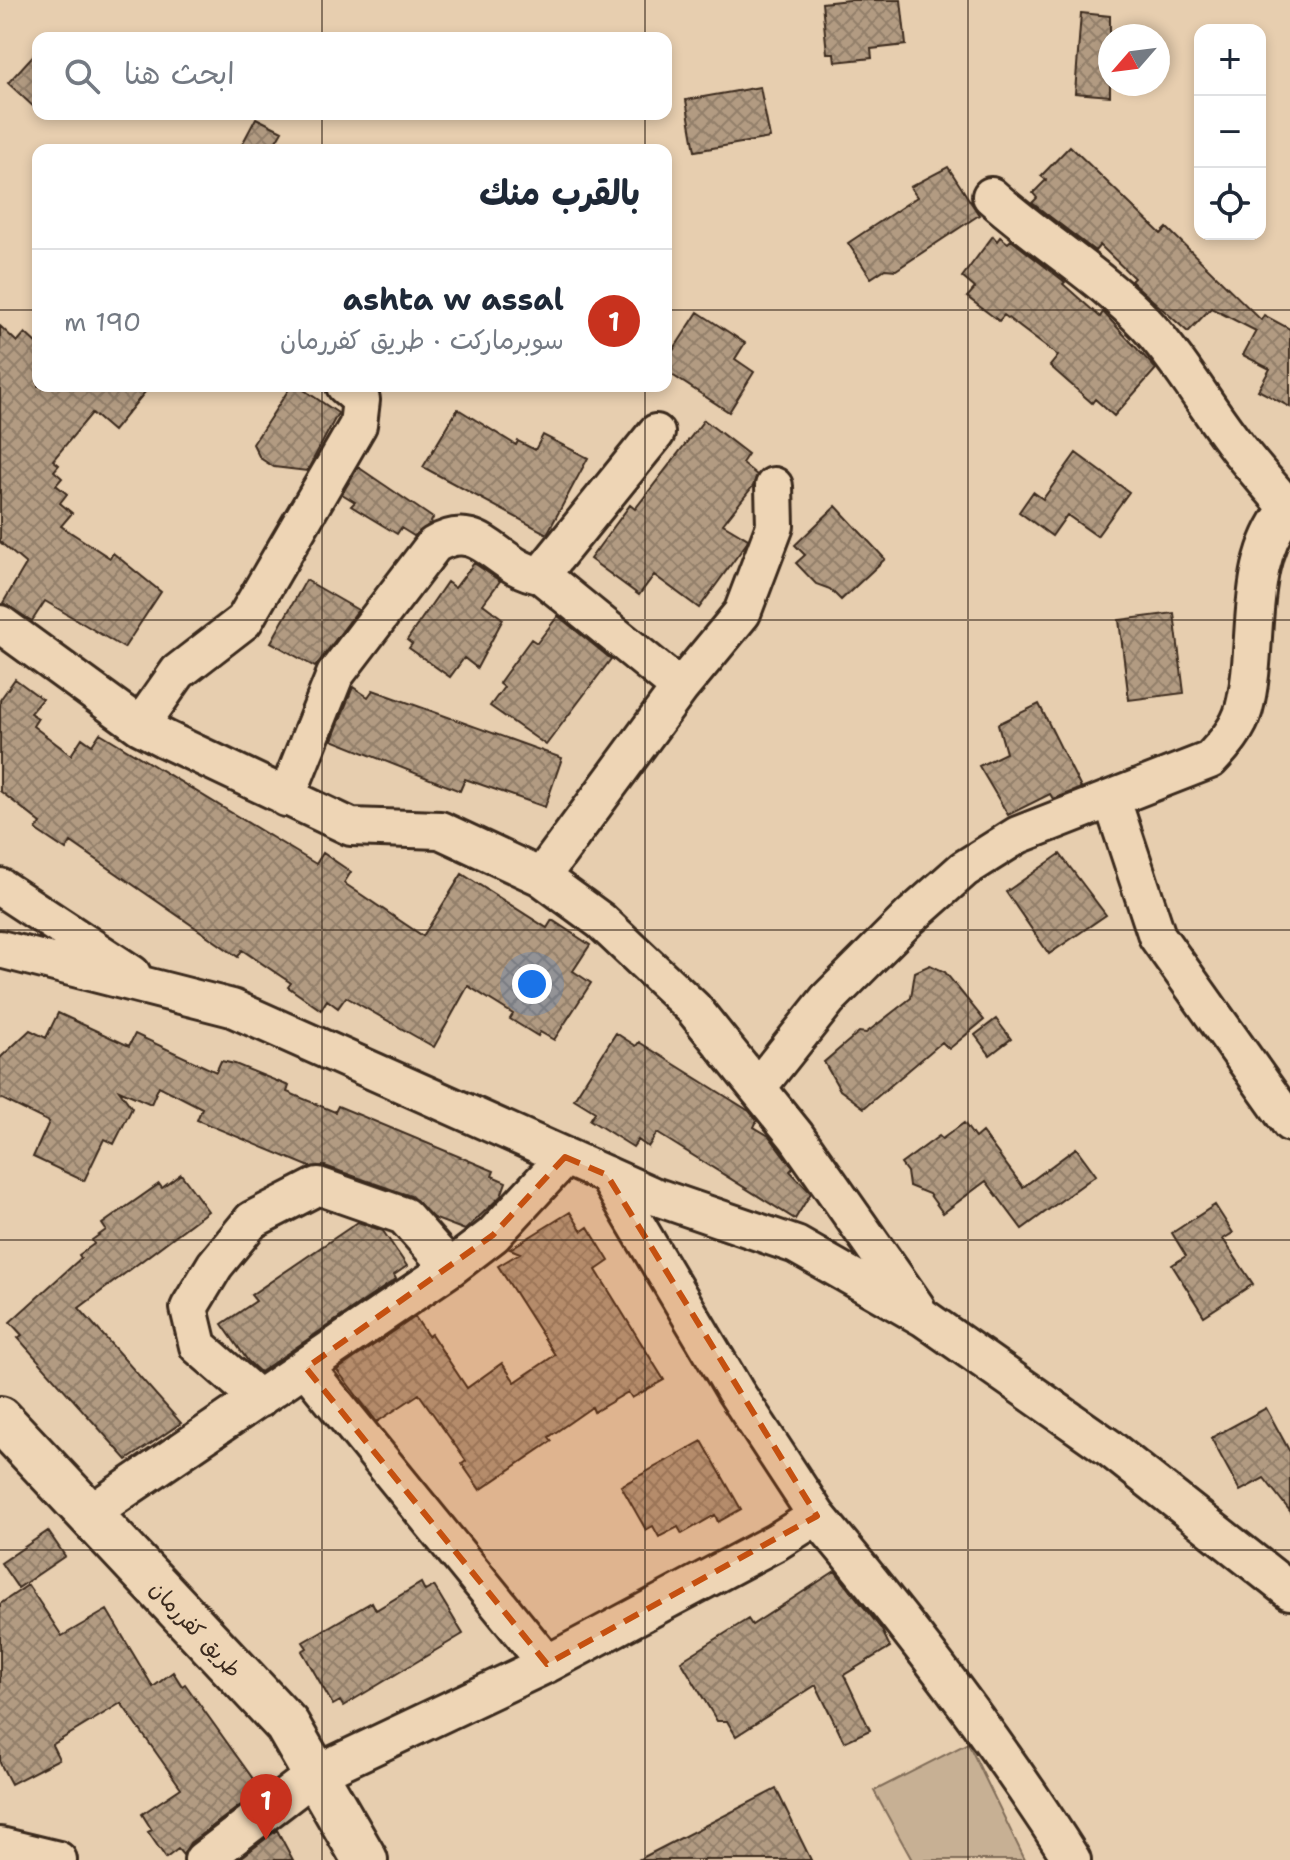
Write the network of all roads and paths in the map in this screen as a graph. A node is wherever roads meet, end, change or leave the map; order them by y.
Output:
1 (991, 196) dead end
2 (352, 392) edge
3 (656, 433) dead end
4 (774, 486) dead end
5 (1289, 508) edge
6 (541, 575) junction
7 (0, 624) edge
8 (680, 688) junction
9 (140, 726) junction
10 (286, 798) junction
11 (1112, 800) junction
12 (541, 877) junction
13 (0, 887) edge
14 (0, 949) edge
15 (160, 992) junction
16 (758, 1087) junction
17 (1290, 1123) edge
18 (565, 1157) junction
19 (607, 1175) junction
20 (450, 1268) junction
21 (924, 1318) junction
22 (306, 1368) junction
23 (259, 1399) junction
24 (0, 1419) edge
25 (89, 1514) junction
26 (817, 1516) junction
27 (1290, 1591) edge
28 (547, 1664) junction
29 (317, 1773) junction
30 (0, 1846) edge
31 (58, 1860) edge
32 (203, 1860) edge
33 (365, 1860) edge
34 (1072, 1860) edge

1 - 5 street
2 - 9 street
3 - 6 street
4 - 8 street
5 - 11 street
6 - 8 street
6 - 10 street
7 - 9 street
8 - 12 street
9 - 10 street
10 - 12 street
11 - 16 street
11 - 17 street
12 - 16 street
13 - 15 street
14 - 15 street
15 - 18 street
16 - 21 street
18 - 19 street
18 - 20 street
19 - 21 street
19 - 26 street
20 - 22 street
20 - 23 street
21 - 27 street
22 - 23 street
22 - 28 street
23 - 25 street
24 - 25 main road, طريق كفررمان
25 - 29 main road, طريق كفررمان
26 - 28 street
26 - 34 street
28 - 29 street
29 - 32 street
29 - 33 main road, طريق كفررمان
30 - 31 street

